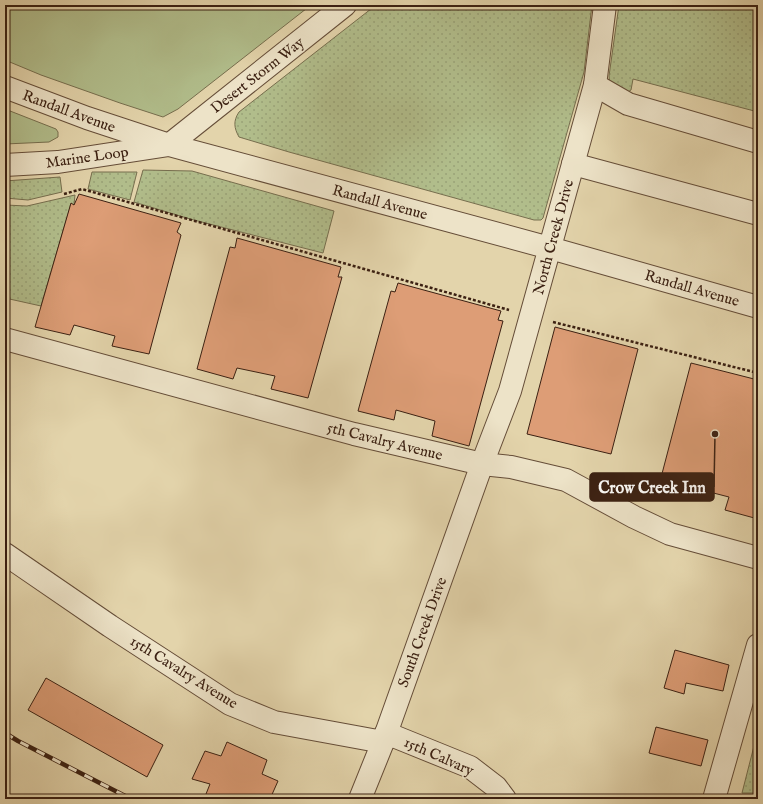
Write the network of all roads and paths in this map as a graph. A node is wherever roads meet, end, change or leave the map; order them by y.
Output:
1 (345, 5) edge
2 (605, 5) edge
3 (595, 85) junction
4 (5, 87) edge
5 (758, 142) edge
6 (169, 145) junction
7 (573, 164) junction
8 (5, 165) edge
9 (64, 194) dead end
10 (758, 214) edge
11 (550, 248) junction
12 (758, 307) edge
13 (531, 316) junction
14 (5, 339) edge
15 (758, 373) edge
16 (482, 464) junction
17 (5, 554) edge
18 (758, 558) edge
19 (758, 645) edge
20 (385, 738) junction
21 (360, 799) edge
22 (505, 799) edge
23 (714, 799) edge

1 - 6 street, Desert Storm Way
2 - 3 street, North Creek Drive
3 - 5 street
3 - 7 street, North Creek Drive
4 - 6 street, Randall Avenue
6 - 8 street, Marine Loop
6 - 11 street, Randall Avenue
7 - 10 street
7 - 11 street, North Creek Drive
9 - 13 path
11 - 12 street, Randall Avenue
11 - 13 street, North Creek Drive
13 - 15 path
13 - 16 street, North Creek Drive
14 - 16 street, 5th Cavalry Avenue
16 - 18 street, 5th Cavalry Avenue
16 - 20 street, South Creek Drive
17 - 20 street, 15th Cavalry Avenue
19 - 23 street
20 - 21 street, South Creek Drive
20 - 22 street, 15th Calvary

